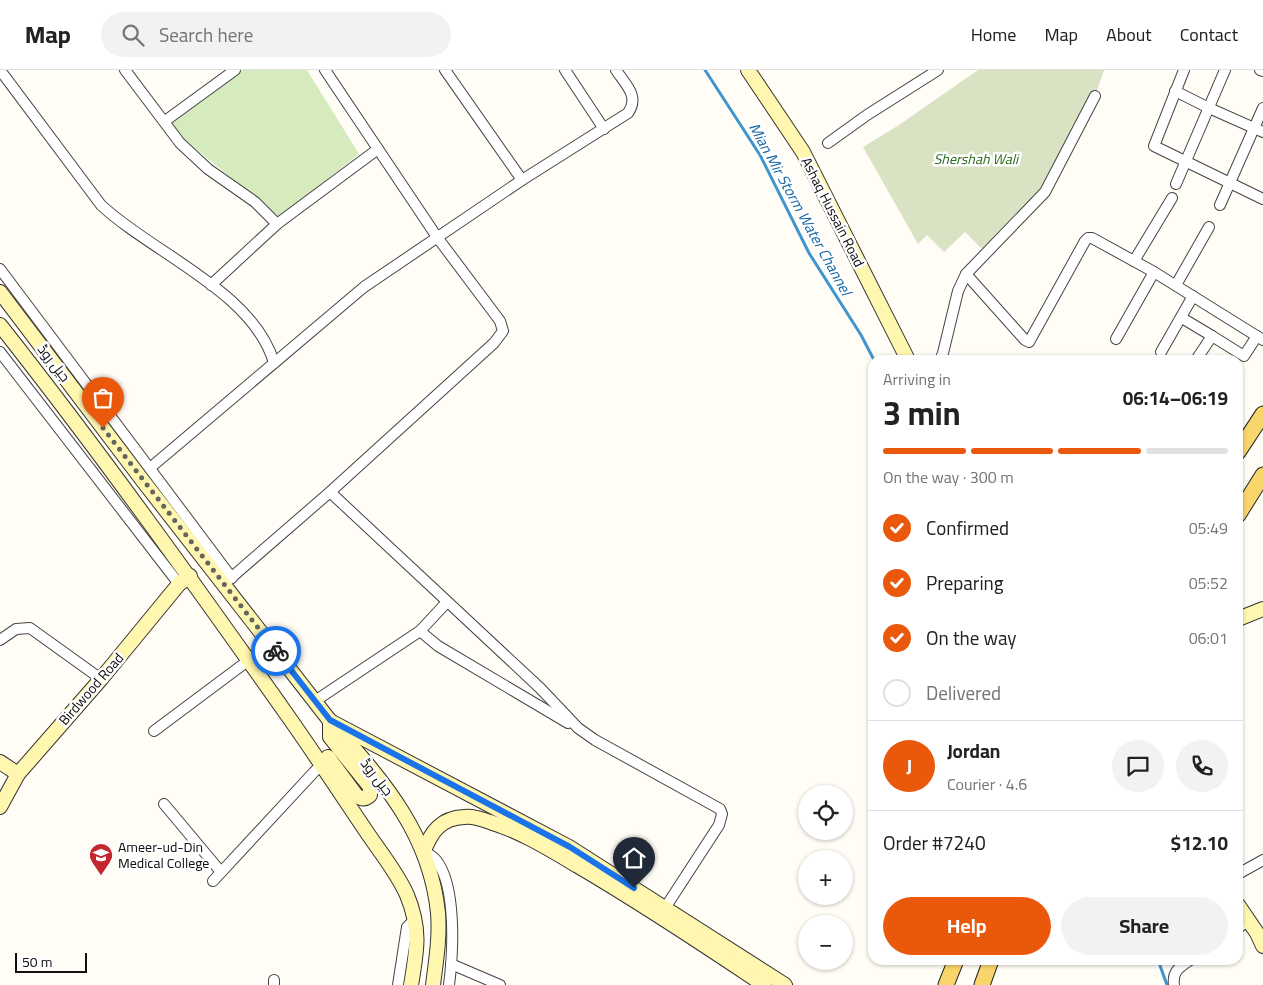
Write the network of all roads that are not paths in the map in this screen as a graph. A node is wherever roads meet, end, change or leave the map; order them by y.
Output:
1 (0, 70) edge
2 (125, 70) edge
3 (235, 70) edge
4 (326, 70) edge
5 (445, 70) edge
6 (565, 70) edge
7 (616, 70) edge
8 (748, 70) edge
9 (938, 70) edge
10 (1184, 70) edge
11 (1225, 70) edge
12 (1175, 91) junction
13 (1095, 96) dead end
14 (1209, 108) junction
15 (1263, 108) edge
16 (165, 121) junction
17 (604, 129) junction
18 (1259, 130) edge
19 (828, 143) dead end
20 (378, 148) junction
21 (1186, 162) junction
22 (522, 180) junction
23 (1176, 184) dead end
24 (1230, 184) junction
25 (1172, 198) dead end
26 (1263, 199) edge
27 (1220, 205) dead end
28 (278, 224) junction
29 (1209, 227) dead end
30 (437, 237) junction
31 (1134, 261) junction
32 (0, 269) edge
33 (1154, 272) junction
34 (966, 274) junction
35 (211, 285) junction
36 (1176, 285) junction
37 (0, 292) edge
38 (1194, 296) junction
39 (1182, 318) junction
40 (0, 326) edge
41 (1212, 336) junction
42 (1260, 338) edge
43 (1116, 339) dead end
44 (0, 352) edge
45 (1161, 352) dead end
46 (905, 355) edge
47 (943, 355) edge
48 (1199, 355) edge
49 (1242, 355) edge
50 (1243, 355) edge
51 (274, 364) junction
52 (1263, 414) edge
53 (1243, 444) edge
54 (150, 468) junction
55 (1263, 475) edge
56 (330, 492) junction
57 (1243, 507) edge
58 (185, 580) junction
59 (228, 581) junction
60 (447, 602) junction
61 (1263, 609) edge
62 (1243, 617) edge
63 (420, 631) junction
64 (0, 640) edge
65 (249, 660) junction
66 (101, 678) junction
67 (316, 701) junction
68 (291, 720) junction
69 (330, 720) junction
70 (578, 728) junction
71 (154, 731) dead end
72 (0, 762) edge
73 (322, 764) junction
74 (18, 774) junction
75 (164, 804) dead end
76 (0, 807) edge
77 (424, 851) junction
78 (1263, 860) edge
79 (1243, 871) edge
80 (221, 872) junction
81 (213, 881) dead end
82 (666, 908) junction
83 (415, 918) junction
84 (1243, 924) edge
85 (1260, 931) edge
86 (1263, 946) edge
87 (452, 964) junction
88 (954, 965) edge
89 (989, 965) edge
90 (1183, 965) edge
91 (398, 985) edge
92 (411, 985) edge
93 (433, 985) edge
94 (449, 985) edge
95 (500, 985) edge
96 (763, 985) edge
97 (785, 985) edge
98 (946, 985) edge
99 (982, 985) edge
100 (1174, 985) edge

1 - 35 street
2 - 16 street
3 - 16 street
4 - 20 street
5 - 22 street
6 - 17 street
7 - 17 street
8 - 46 main road, Ashaq Hussain Road
9 - 19 street
10 - 12 street
11 - 14 street
12 - 14 street
12 - 21 street
13 - 34 street
14 - 18 street
14 - 21 street
15 - 18 street
16 - 28 street
17 - 22 street
18 - 24 street
20 - 28 street
20 - 30 street
21 - 23 street
21 - 24 street
22 - 30 street
24 - 26 street
24 - 27 street
25 - 31 street
28 - 35 street
29 - 36 street
30 - 51 street
30 - 56 street
31 - 33 street
31 - 34 street
32 - 54 street
33 - 36 street
33 - 43 street
34 - 47 street
35 - 51 street
36 - 38 street
37 - 59 main road, جیل روڈ
38 - 39 street
38 - 42 street
39 - 41 street
39 - 45 street
40 - 58 main road, جیل روڈ
41 - 48 street
41 - 49 street
42 - 50 street
44 - 58 street
51 - 54 street
52 - 53 main road
54 - 59 street
55 - 57 main road
56 - 59 street
56 - 60 street
58 - 65 main road, جیل روڈ
58 - 66 main road, Birdwood Road
59 - 67 main road, جیل روڈ
60 - 63 street
60 - 70 street
61 - 62 main road
63 - 67 street
63 - 70 street
64 - 66 street
65 - 68 main road, جیل روڈ
65 - 71 street
66 - 74 main road, Birdwood Road
67 - 69 main road, جیل روڈ
68 - 69 main road
68 - 73 main road, جیل روڈ
69 - 77 main road, جیل روڈ
69 - 82 main road
70 - 82 street
72 - 74 main road
73 - 80 street
73 - 83 main road, جیل روڈ
74 - 76 main road, Birdwood Road
75 - 80 street
77 - 87 street
77 - 93 main road, جیل روڈ
77 - 96 main road
78 - 79 street
80 - 81 street
82 - 97 main road
83 - 91 street
83 - 92 main road, جیل روڈ
84 - 85 main road
85 - 86 main road
87 - 94 street
87 - 95 street
88 - 98 main road
89 - 99 main road
90 - 100 street

